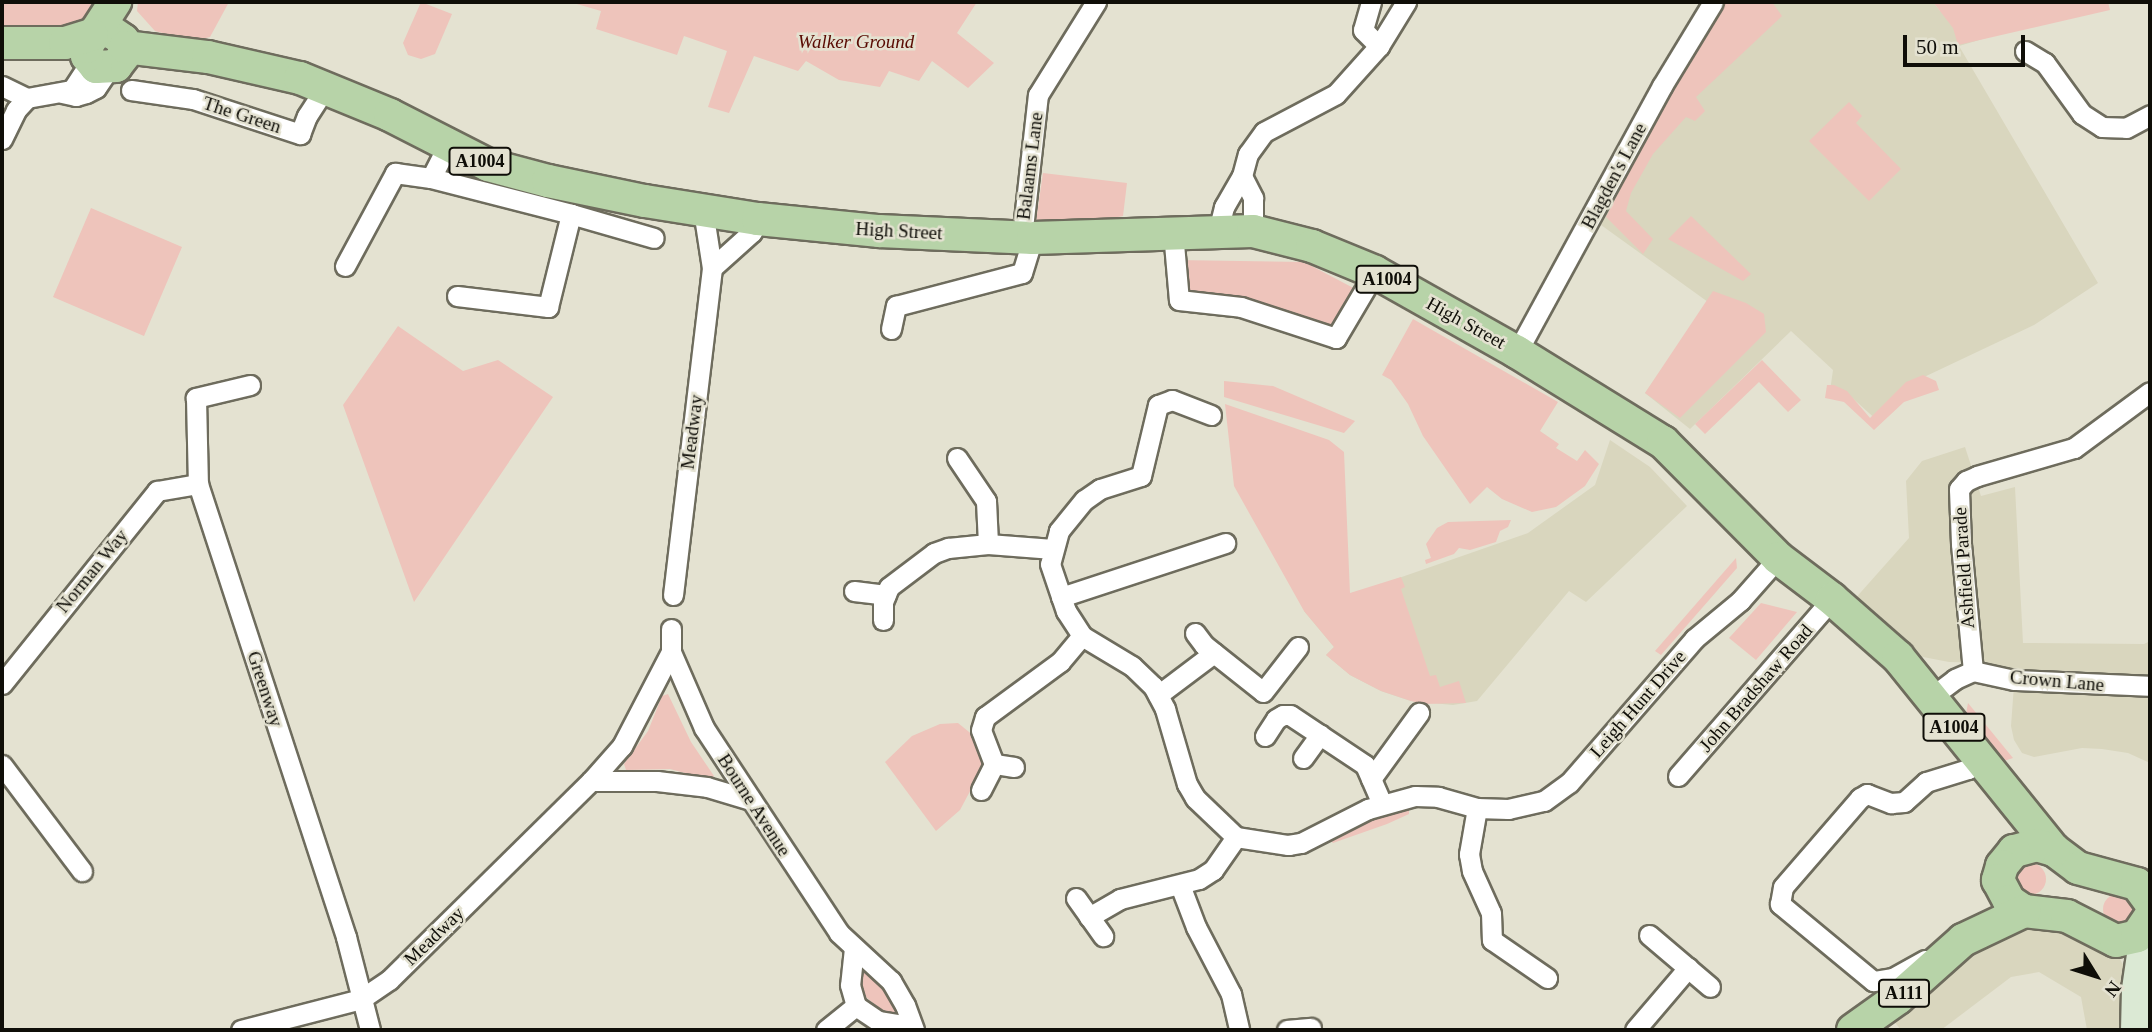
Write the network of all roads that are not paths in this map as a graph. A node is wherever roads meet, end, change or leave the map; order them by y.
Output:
1 (115, 2) edge
2 (125, 2) edge
3 (1096, 2) edge
4 (1371, 2) edge
5 (1406, 2) edge
6 (1713, 2) edge
7 (2, 43) edge
8 (1379, 46) junction
9 (2025, 51) dead end
10 (109, 53) junction
11 (2, 55) edge
12 (2, 86) edge
13 (326, 87) junction
14 (27, 98) junction
15 (2150, 115) edge
16 (2, 139) edge
17 (448, 145) junction
18 (1242, 176) junction
19 (430, 178) junction
20 (608, 209) junction
21 (703, 210) junction
22 (571, 214) junction
23 (758, 219) junction
24 (1252, 231) junction
25 (1173, 232) junction
26 (1218, 232) junction
27 (654, 238) dead end
28 (1027, 238) junction
29 (345, 265) dead end
30 (712, 268) junction
31 (1375, 272) junction
32 (457, 296) dead end
33 (891, 329) dead end
34 (1517, 352) junction
35 (250, 385) dead end
36 (2150, 392) edge
37 (1211, 415) dead end
38 (957, 458) dead end
39 (198, 484) junction
40 (1225, 543) dead end
41 (988, 544) junction
42 (1053, 549) junction
43 (1777, 558) junction
44 (854, 591) dead end
45 (673, 595) dead end
46 (886, 595) junction
47 (1061, 597) junction
48 (1832, 599) junction
49 (883, 620) dead end
50 (671, 629) dead end
51 (1195, 633) dead end
52 (1082, 636) junction
53 (1298, 648) dead end
54 (671, 652) junction
55 (1214, 653) junction
56 (1973, 671) junction
57 (2, 684) edge
58 (2150, 686) edge
59 (1158, 695) junction
60 (1930, 698) junction
61 (1419, 713) dead end
62 (1320, 735) junction
63 (1265, 736) dead end
64 (1303, 758) dead end
65 (1980, 762) junction
66 (993, 764) junction
67 (2, 765) edge
68 (1014, 767) dead end
69 (1678, 776) dead end
70 (1371, 779) junction
71 (591, 781) junction
72 (981, 790) dead end
73 (2011, 797) junction
74 (751, 800) junction
75 (1382, 804) junction
76 (1477, 808) junction
77 (1236, 837) junction
78 (2054, 850) junction
79 (2150, 869) edge
80 (82, 871) dead end
81 (2000, 873) junction
82 (2119, 878) junction
83 (1180, 885) junction
84 (1076, 898) dead end
85 (2024, 911) junction
86 (2149, 915) edge
87 (1089, 917) junction
88 (2092, 930) junction
89 (1649, 935) dead end
90 (1103, 936) dead end
91 (1957, 945) junction
92 (854, 948) junction
93 (1688, 968) junction
94 (1547, 978) dead end
95 (1710, 987) dead end
96 (2143, 992) edge
97 (361, 999) junction
98 (856, 1006) junction
99 (913, 1028) edge
100 (1311, 1028) dead end
101 (241, 1030) edge
102 (370, 1030) edge
103 (826, 1030) edge
104 (1239, 1030) edge
105 (1287, 1030) edge
106 (1635, 1030) edge
107 (1853, 1030) edge
108 (2135, 1030) edge

1 - 10 main road
2 - 10 main road
3 - 28 street, Balaams Lane
4 - 8 street
5 - 8 street
6 - 34 street, Blagden's Lane
7 - 10 main road, A1004
8 - 18 street
9 - 15 street
10 - 11 main road
10 - 13 main road, A1004
10 - 13 street, The Green
10 - 14 street
12 - 14 street
13 - 17 main road, A1004
14 - 16 street
17 - 19 street
17 - 20 main road, A1004
18 - 24 street
18 - 26 street
19 - 22 street
19 - 29 street
20 - 21 main road, A1004
20 - 22 street
20 - 27 street
21 - 23 main road, A1004
21 - 30 street, Meadway
22 - 32 street
23 - 28 main road, High Street / A1004
23 - 30 street
24 - 26 main road, High Street / A1004
24 - 31 main road, High Street / A1004
25 - 26 main road, High Street / A1004
25 - 28 main road, High Street / A1004
25 - 31 street
28 - 33 street, Balaams Lane
30 - 45 street, Meadway
31 - 34 main road, High Street / A1004
34 - 43 main road, High Street / A1004
35 - 39 street, Greenway
36 - 56 street, Ashfield Parade
37 - 42 street
38 - 41 street
39 - 57 street, Norman Way
39 - 97 street, Greenway
40 - 47 street
41 - 42 street
41 - 46 street
42 - 47 street
43 - 48 main road, High Street / A1004
43 - 76 street, Leigh Hunt Drive
44 - 46 street
46 - 49 street
47 - 52 street
48 - 60 main road, High Street / A1004
48 - 69 street, John Bradshaw Road
50 - 54 street, Meadway
51 - 55 street
52 - 59 street
52 - 66 street
53 - 55 street
54 - 71 street, Meadway
54 - 74 street, Bourne Avenue
55 - 59 street
56 - 58 street, Crown Lane
56 - 60 street
59 - 77 street
60 - 65 main road, High Street / A1004
61 - 70 street
62 - 63 street
62 - 64 street
62 - 70 street
65 - 73 main road, High Street / A1004
65 - 91 street
66 - 68 street
66 - 72 street
67 - 80 street
70 - 75 street
71 - 74 street
71 - 97 street, Meadway
73 - 78 main road, High Street / A1004
73 - 81 main road
74 - 92 street, Bourne Avenue
75 - 76 street, Leigh Hunt Drive
75 - 77 street, Leigh Hunt Drive
76 - 94 street
77 - 83 street
78 - 81 main road, A111
78 - 82 main road
79 - 82 main road
81 - 85 main road
81 - 91 main road, A111
82 - 86 main road
83 - 87 street
83 - 104 street
84 - 87 street
85 - 88 main road
85 - 91 main road, A111
86 - 88 main road
86 - 96 street
87 - 90 street
88 - 96 street
89 - 93 street
91 - 107 main road, A111
92 - 98 street
92 - 99 street, Bourne Avenue
93 - 95 street
93 - 106 street
96 - 108 street
97 - 101 street, Meadway
97 - 102 street, Greenway
98 - 99 street, Bourne Avenue
98 - 103 street
100 - 105 street

